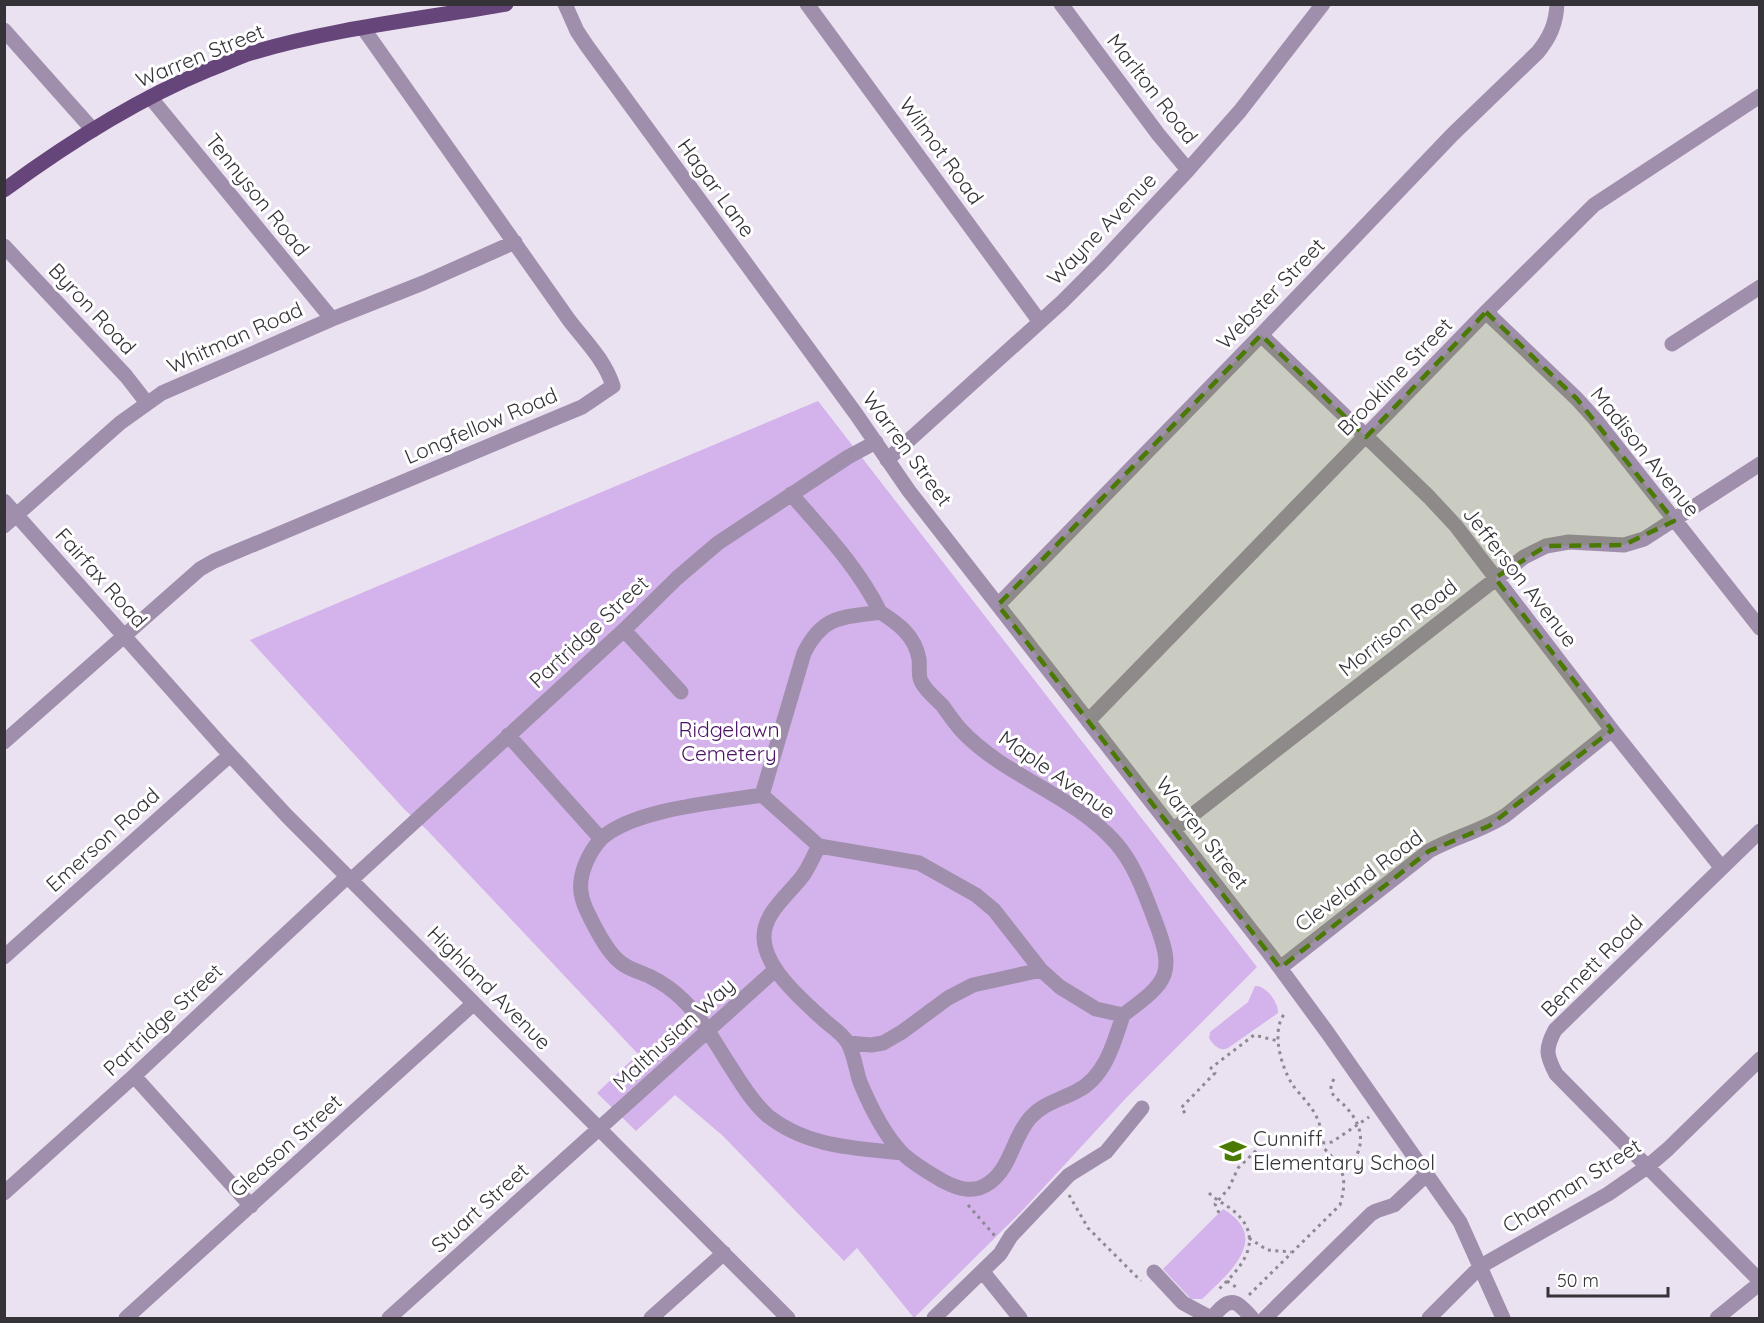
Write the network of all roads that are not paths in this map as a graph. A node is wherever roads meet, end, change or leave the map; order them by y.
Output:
1 (506, 4) edge
2 (565, 4) edge
3 (807, 4) edge
4 (1061, 4) edge
5 (1323, 4) edge
6 (1557, 4) edge
7 (363, 28) junction
8 (4, 30) edge
9 (1760, 96) edge
10 (150, 97) junction
11 (93, 130) junction
12 (1188, 170) junction
13 (4, 190) edge
14 (515, 242) junction
15 (4, 246) edge
16 (1760, 288) edge
17 (1486, 312) junction
18 (332, 319) junction
19 (1040, 322) junction
20 (1261, 335) junction
21 (1672, 344) dead end
22 (840, 392) joint
23 (147, 402) junction
24 (1366, 437) junction
25 (876, 442) junction
26 (887, 460) junction
27 (1760, 464) edge
28 (791, 494) junction
29 (4, 501) edge
30 (17, 515) junction
31 (1674, 521) junction
32 (4, 525) edge
33 (1495, 578) junction
34 (998, 605) junction
35 (880, 612) junction
36 (1760, 628) edge
37 (624, 630) junction
38 (124, 635) junction
39 (166, 682) joint
40 (681, 692) dead end
41 (1088, 721) junction
42 (1612, 730) junction
43 (507, 735) junction
44 (4, 742) edge
45 (230, 755) junction
46 (762, 795) junction
47 (1173, 830) junction
48 (1760, 831) edge
49 (601, 839) junction
50 (819, 846) junction
51 (1721, 867) junction
52 (349, 878) junction
53 (4, 957) edge
54 (1280, 968) junction
55 (776, 970) junction
56 (1041, 970) junction
57 (473, 1004) junction
58 (1123, 1016) junction
59 (709, 1030) junction
60 (848, 1043) junction
61 (1760, 1059) edge
62 (134, 1076) junction
63 (1142, 1108) dead end
64 (599, 1128) junction
65 (902, 1153) junction
66 (1647, 1167) junction
67 (1427, 1174) junction
68 (4, 1193) edge
69 (251, 1206) junction
70 (724, 1253) junction
71 (1481, 1266) junction
72 (982, 1272) junction
73 (1154, 1272) dead end
74 (1760, 1282) edge
75 (1207, 1316) edge
76 (126, 1318) edge
77 (389, 1318) edge
78 (651, 1318) edge
79 (788, 1318) edge
80 (934, 1318) edge
81 (1020, 1318) edge
82 (1252, 1318) edge
83 (1265, 1318) edge
84 (1429, 1318) edge
85 (1503, 1318) edge
86 (1717, 1318) edge

1 - 7 main road, Warren Street
2 - 22 street, Hagar Lane
3 - 19 street, Wilmot Road
4 - 12 street, Marlton Road
5 - 12 street, Wayne Avenue
6 - 20 street, Webster Street
7 - 10 main road, Warren Street
7 - 14 street, Longfellow Road
8 - 11 street
9 - 17 street, Brookline Street
10 - 11 main road, Warren Street
10 - 18 street, Tennyson Road
11 - 13 main road, Warren Street
12 - 19 street, Wayne Avenue
14 - 18 street, Whitman Road
14 - 38 street, Longfellow Road
15 - 23 street, Byron Road
16 - 21 street
17 - 24 street, Brookline Street
17 - 31 street, Madison Avenue
18 - 23 street, Whitman Road
19 - 26 street, Wayne Avenue
20 - 24 street, Jefferson Avenue
20 - 34 street, Webster Street
22 - 25 street, Warren Street
23 - 30 street, Whitman Road
24 - 33 street, Jefferson Avenue
24 - 41 street, Brookline Street
25 - 26 street, Warren Street
25 - 28 street, Partridge Street
26 - 34 street, Warren Street
27 - 31 street, Morrison Road
28 - 35 street, Maple Avenue
28 - 37 street, Partridge Street
29 - 30 street, Fairfax Road
30 - 32 street, Whitman Road
30 - 38 street, Fairfax Road
31 - 33 street, Morrison Road
31 - 36 street, Madison Avenue
33 - 42 street, Jefferson Avenue
33 - 47 street, Morrison Road
34 - 41 street, Warren Street
35 - 46 street
35 - 58 street, Maple Avenue
37 - 40 street
37 - 43 street, Partridge Street
38 - 39 street, Fairfax Road
38 - 44 street, Longfellow Road
39 - 45 street, Highland Avenue
41 - 47 street, Warren Street
42 - 51 street, Jefferson Avenue
42 - 54 street, Cleveland Road
43 - 49 street
43 - 52 street, Partridge Street
45 - 52 street, Highland Avenue
45 - 53 street, Emerson Road
46 - 49 street
46 - 50 street
47 - 54 street, Warren Street
48 - 51 street, Bennett Road
49 - 59 street
50 - 55 street
50 - 56 street
51 - 66 street, Bennett Road
52 - 57 street, Highland Avenue
52 - 62 street, Partridge Street
54 - 67 street, Warren Street
55 - 59 street, Malthusian Way
55 - 60 street
56 - 58 street
56 - 60 street
57 - 64 street, Highland Avenue
57 - 69 street, Gleason Street
58 - 65 street
59 - 64 street, Malthusian Way
59 - 65 street
60 - 65 street
61 - 66 street, Chapman Street
62 - 68 street, Partridge Street
62 - 69 street
63 - 72 street
64 - 70 street, Highland Avenue
64 - 77 street, Stuart Street
66 - 71 street, Chapman Street
66 - 74 street
67 - 71 street, Warren Street
67 - 83 street
69 - 76 street, Gleason Street
70 - 78 street
70 - 79 street, Highland Avenue
71 - 84 street, Chapman Street
71 - 85 street, Warren Street
72 - 80 street
72 - 81 street
73 - 75 street
74 - 86 street
75 - 82 street

